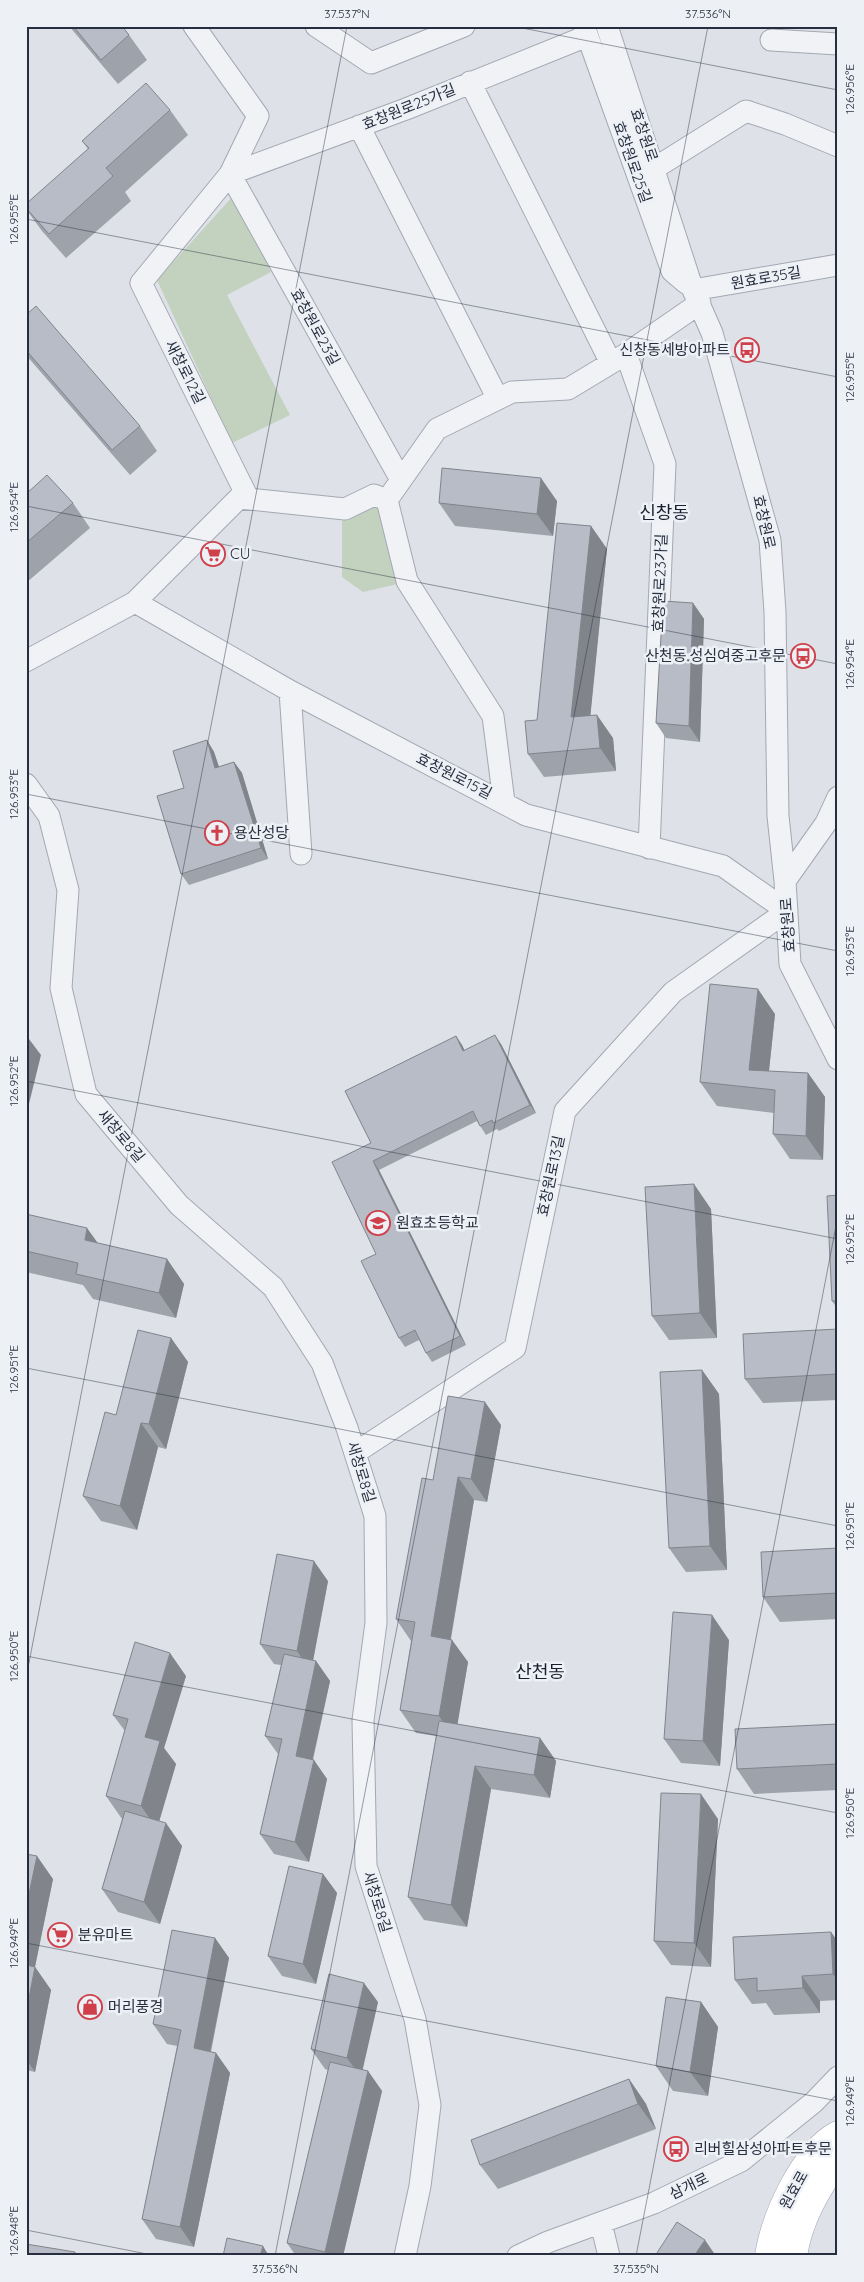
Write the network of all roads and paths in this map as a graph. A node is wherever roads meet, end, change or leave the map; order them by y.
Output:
1 (194, 26) edge
2 (316, 26) edge
3 (464, 26) edge
4 (607, 26) edge
5 (586, 31) edge
6 (771, 40) dead end
7 (838, 44) edge
8 (470, 82) junction
9 (359, 126) junction
10 (838, 146) edge
11 (655, 168) junction
12 (230, 174) junction
13 (838, 266) edge
14 (697, 297) junction
15 (619, 359) junction
16 (498, 399) junction
17 (401, 480) junction
18 (239, 498) junction
19 (387, 500) junction
20 (136, 602) junction
21 (26, 661) edge
22 (290, 691) junction
23 (26, 784) edge
24 (838, 797) edge
25 (504, 802) junction
26 (649, 848) junction
27 (301, 854) dead end
28 (785, 881) junction
29 (787, 910) junction
30 (838, 1059) edge
31 (355, 1453) junction
32 (838, 2077) edge
33 (838, 2135) edge
34 (838, 2157) edge
35 (601, 2223) junction
36 (786, 2255) edge
37 (405, 2256) edge
38 (518, 2256) edge
39 (609, 2256) edge

1 - 12 street, 새창로12길
2 - 3 street
4 - 11 street, 효창원로
5 - 8 street, 효창원로25가길
5 - 14 street, 효창원로25길
6 - 7 street
8 - 9 street, 효창원로25가길
8 - 15 street
9 - 12 street, 효창원로25가길
9 - 16 street
10 - 11 street
11 - 14 street, 효창원로
12 - 17 street, 효창원로23길
12 - 18 street, 새창로12길
13 - 14 street, 원효로35길
14 - 15 street
14 - 28 street, 효창원로
15 - 16 street
15 - 26 street, 효창원로23가길
16 - 17 street
17 - 19 street
18 - 19 street
18 - 20 street
19 - 25 street
20 - 21 street
20 - 22 street, 효창원로15길
22 - 25 street, 효창원로15길
22 - 27 street
23 - 31 street, 새창로8길
24 - 28 street
25 - 26 street, 효창원로15길
26 - 29 street, 효창원로15길
28 - 29 street, 효창원로
29 - 30 street, 효창원로
29 - 31 street, 효창원로13길
31 - 37 street, 새창로8길
32 - 35 street, 삼개로
33 - 36 main road, 원효로
34 - 36 main road, 원효로
35 - 38 street, 삼개로
35 - 39 street

